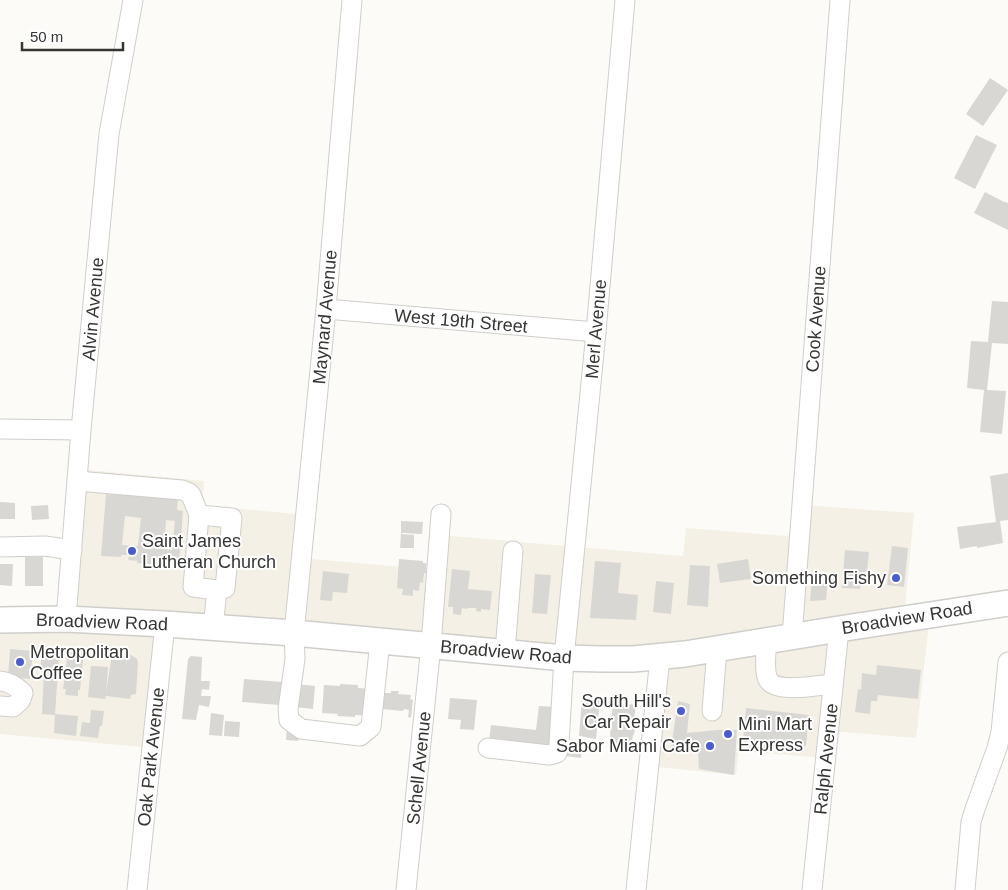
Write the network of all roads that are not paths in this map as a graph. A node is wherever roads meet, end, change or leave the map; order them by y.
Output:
1 (133, 0) edge
2 (352, 0) edge
3 (625, 0) edge
4 (840, 0) edge
5 (326, 309) junction
6 (596, 332) junction
7 (0, 429) edge
8 (81, 430) junction
9 (77, 482) junction
10 (441, 514) dead end
11 (199, 515) junction
12 (0, 547) edge
13 (72, 550) junction
14 (513, 551) dead end
15 (217, 590) junction
16 (1008, 603) edge
17 (66, 619) junction
18 (0, 620) edge
19 (165, 624) junction
20 (213, 628) junction
21 (839, 628) junction
22 (294, 633) junction
23 (792, 637) junction
24 (380, 641) junction
25 (767, 641) junction
26 (431, 646) junction
27 (717, 649) junction
28 (505, 652) junction
29 (660, 657) junction
30 (564, 658) junction
31 (1008, 662) edge
32 (0, 681) edge
33 (833, 684) junction
34 (0, 706) edge
35 (712, 711) dead end
36 (1005, 714) edge
37 (488, 748) dead end
38 (137, 890) edge
39 (406, 890) edge
40 (636, 890) edge
41 (812, 890) edge
42 (965, 890) edge

1 - 8 street, Alvin Avenue
2 - 5 street, Maynard Avenue
3 - 6 street, Merl Avenue
4 - 23 street, Cook Avenue
5 - 6 street, West 19th Street
5 - 22 street, Maynard Avenue
6 - 30 street, Merl Avenue
7 - 8 street
8 - 9 street, Alvin Avenue
9 - 11 street
9 - 13 street, Alvin Avenue
10 - 26 street, Schell Avenue
11 - 15 street
11 - 15 street
12 - 13 street
13 - 17 street, Alvin Avenue
14 - 28 street
15 - 20 street
16 - 21 main road, Broadview Road
17 - 18 main road, Broadview Road
17 - 19 main road, Broadview Road
19 - 20 main road, Broadview Road
19 - 38 street, Oak Park Avenue
20 - 22 main road, Broadview Road
21 - 23 main road, Broadview Road
21 - 33 street, Ralph Avenue
22 - 24 main road, Broadview Road
22 - 24 street, Maynard Avenue
23 - 25 main road, Broadview Road
24 - 26 main road, Broadview Road
25 - 27 main road, Broadview Road
25 - 33 street
26 - 28 main road, Broadview Road
26 - 39 street, Schell Avenue
27 - 29 main road, Broadview Road
27 - 35 street
28 - 30 main road, Broadview Road
29 - 30 main road, Broadview Road
29 - 40 street
30 - 37 street, Merl Avenue
31 - 36 street
32 - 34 street
33 - 41 street, Ralph Avenue
36 - 42 street

